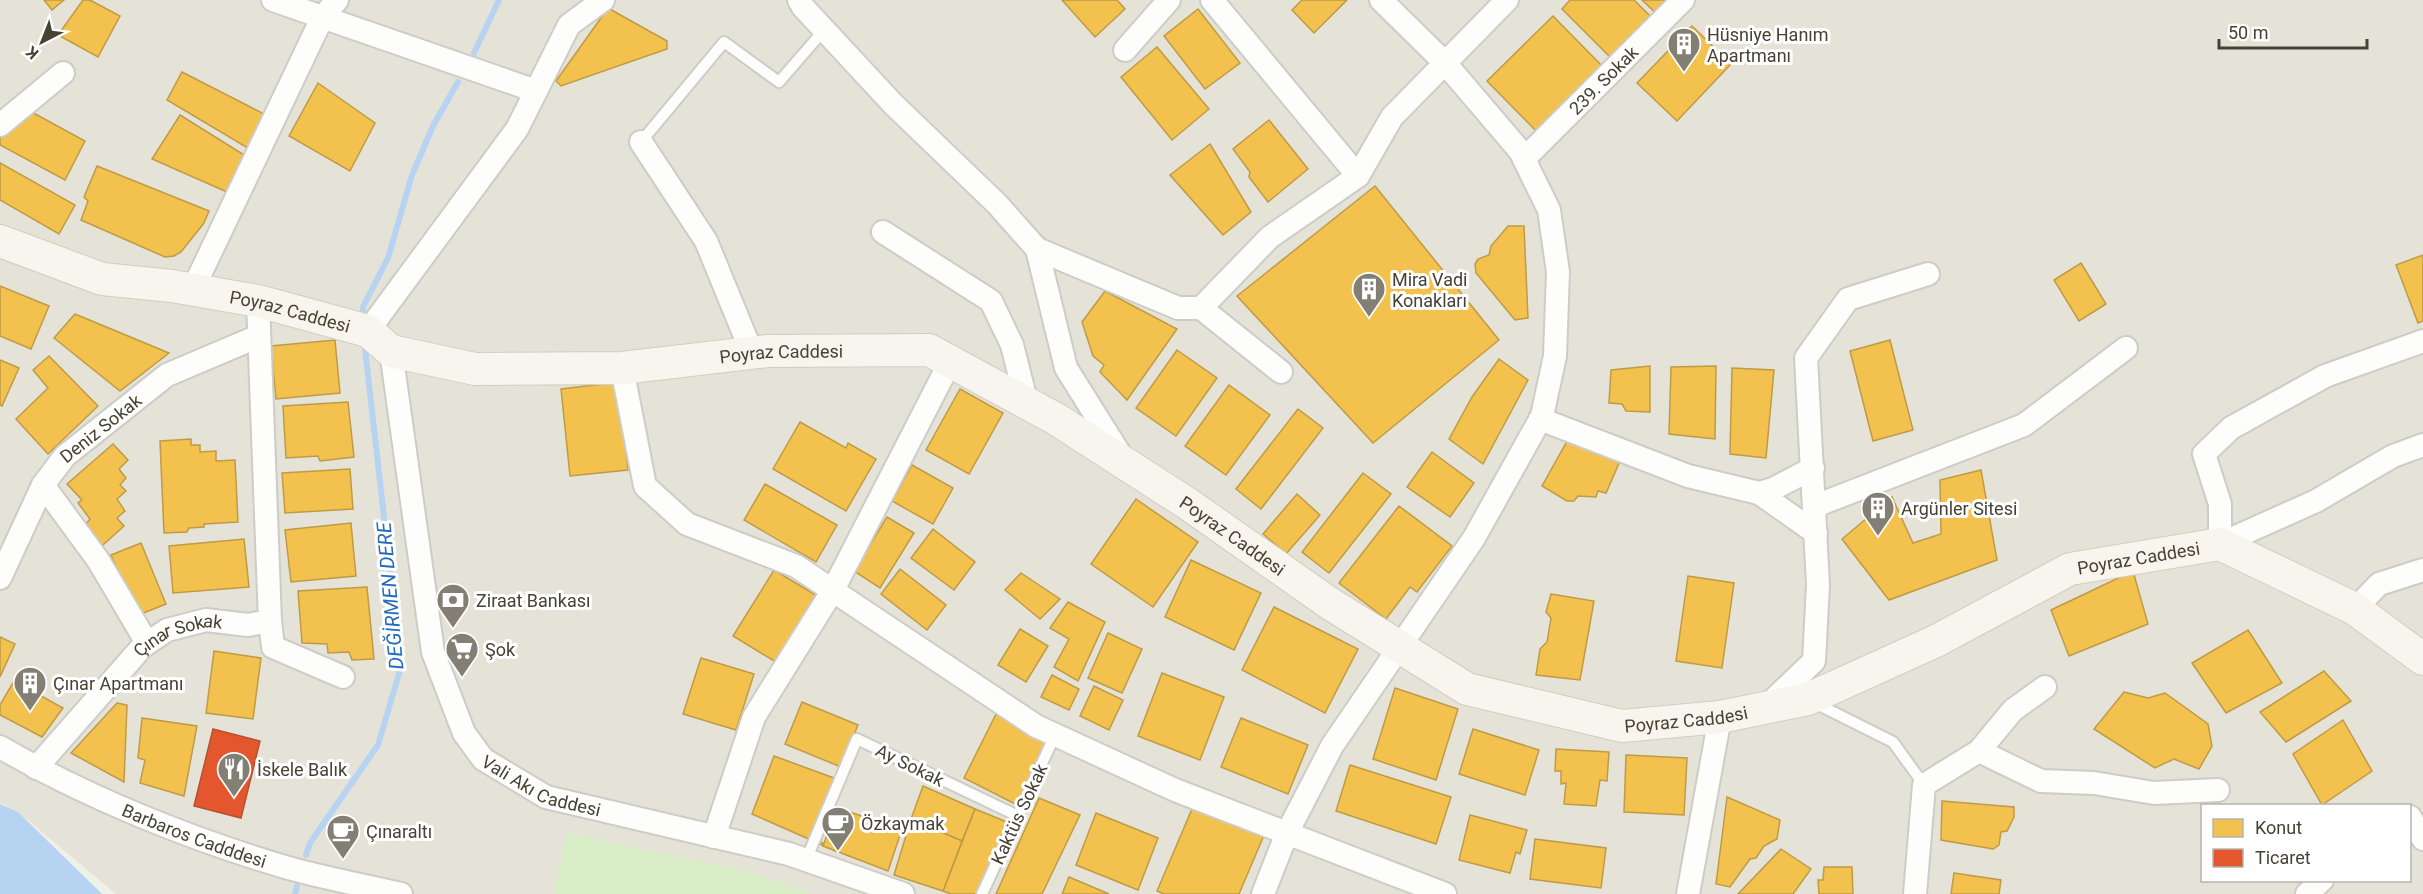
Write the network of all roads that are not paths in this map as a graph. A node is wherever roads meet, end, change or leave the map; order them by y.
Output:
1 (273, 0) edge
2 (337, 0) edge
3 (603, 0) edge
4 (799, 0) edge
5 (1169, 0) edge
6 (1212, 0) edge
7 (1382, 0) edge
8 (1507, 0) edge
9 (1683, 0) edge
10 (322, 18) junction
11 (824, 30) junction
12 (1125, 51) dead end
13 (1444, 63) junction
14 (63, 73) dead end
15 (536, 91) junction
16 (0, 125) edge
17 (641, 142) joint
18 (1524, 159) junction
19 (1358, 176) junction
20 (883, 232) dead end
21 (0, 242) edge
22 (1037, 249) junction
23 (1928, 274) dead end
24 (193, 290) junction
25 (258, 301) junction
26 (1201, 308) junction
27 (368, 331) junction
28 (259, 336) junction
29 (2423, 341) edge
30 (2126, 348) dead end
31 (391, 351) junction
32 (752, 353) junction
33 (950, 362) junction
34 (622, 368) junction
35 (1281, 372) dead end
36 (1028, 404) junction
37 (1540, 419) junction
38 (2423, 445) edge
39 (1127, 465) junction
40 (1813, 468) junction
41 (43, 485) junction
42 (1760, 493) junction
43 (1815, 506) junction
44 (1816, 533) junction
45 (2220, 544) junction
46 (2423, 570) edge
47 (0, 578) edge
48 (832, 590) junction
49 (2355, 609) junction
50 (270, 621) junction
51 (147, 643) junction
52 (1399, 647) junction
53 (2423, 659) edge
54 (343, 677) dead end
55 (2045, 687) dead end
56 (1808, 699) junction
57 (1766, 708) junction
58 (1720, 717) junction
59 (1055, 735) junction
60 (0, 747) edge
61 (1979, 751) junction
62 (36, 768) junction
63 (1924, 785) junction
64 (2218, 790) dead end
65 (2423, 801) edge
66 (2411, 810) edge
67 (1018, 816) junction
68 (2411, 820) edge
69 (1287, 833) junction
70 (714, 837) junction
71 (2423, 839) edge
72 (806, 860) junction
73 (2320, 882) edge
74 (401, 894) edge
75 (903, 894) edge
76 (982, 894) edge
77 (1263, 894) edge
78 (1445, 894) edge
79 (1688, 894) edge
80 (1915, 894) edge
81 (2307, 894) edge

1 - 10 street
2 - 10 street
3 - 15 street
4 - 11 street
5 - 12 street
6 - 19 street
7 - 13 street
8 - 13 street
9 - 18 street, 239. Sokak
10 - 15 street
10 - 24 street
11 - 17 lane
11 - 22 street
13 - 18 street
13 - 19 street
14 - 16 street
15 - 27 street
17 - 32 street
18 - 37 street
19 - 26 street
20 - 36 street
21 - 24 street, Poyraz Caddesi
22 - 26 street
22 - 39 street
23 - 40 street
24 - 25 street, Poyraz Caddesi
25 - 27 street, Poyraz Caddesi
25 - 28 street
26 - 35 street
27 - 31 street, Poyraz Caddesi
28 - 41 street, Deniz Sokak
28 - 50 street
29 - 45 street
30 - 43 street
31 - 34 street, Poyraz Caddesi
31 - 70 street, Vali Akı Caddesi
32 - 33 street, Poyraz Caddesi
32 - 34 street, Poyraz Caddesi
33 - 36 street, Poyraz Caddesi
33 - 48 street
34 - 48 street
36 - 39 street, Poyraz Caddesi
37 - 42 street
37 - 52 street
38 - 45 street
39 - 52 street, Poyraz Caddesi
40 - 42 street
40 - 43 street
41 - 47 street, Deniz Sokak
41 - 51 street
42 - 44 street
43 - 44 street
44 - 57 street
45 - 49 street, Poyraz Caddesi
45 - 56 street, Poyraz Caddesi
46 - 49 street
48 - 59 street
48 - 70 street
49 - 53 street, Poyraz Caddesi
50 - 51 street, Çınar Sokak
50 - 54 street
51 - 62 street, Çınar Sokak
52 - 58 street, Poyraz Caddesi
52 - 69 street
55 - 61 street
56 - 57 street, Poyraz Caddesi
56 - 63 lane
57 - 58 street, Poyraz Caddesi
58 - 79 street
59 - 67 lane, Kaktüs Sokak
59 - 69 street
60 - 62 street, Barbaros Cadddesi
61 - 63 street
61 - 64 street
62 - 74 street, Barbaros Cadddesi
63 - 80 street
65 - 66 street
67 - 72 lane, Ay Sokak
67 - 76 lane, Kaktüs Sokak
68 - 71 street
69 - 77 street
69 - 78 street
70 - 72 street, Vali Akı Caddesi
72 - 75 street, Vali Akı Caddesi
73 - 81 street

